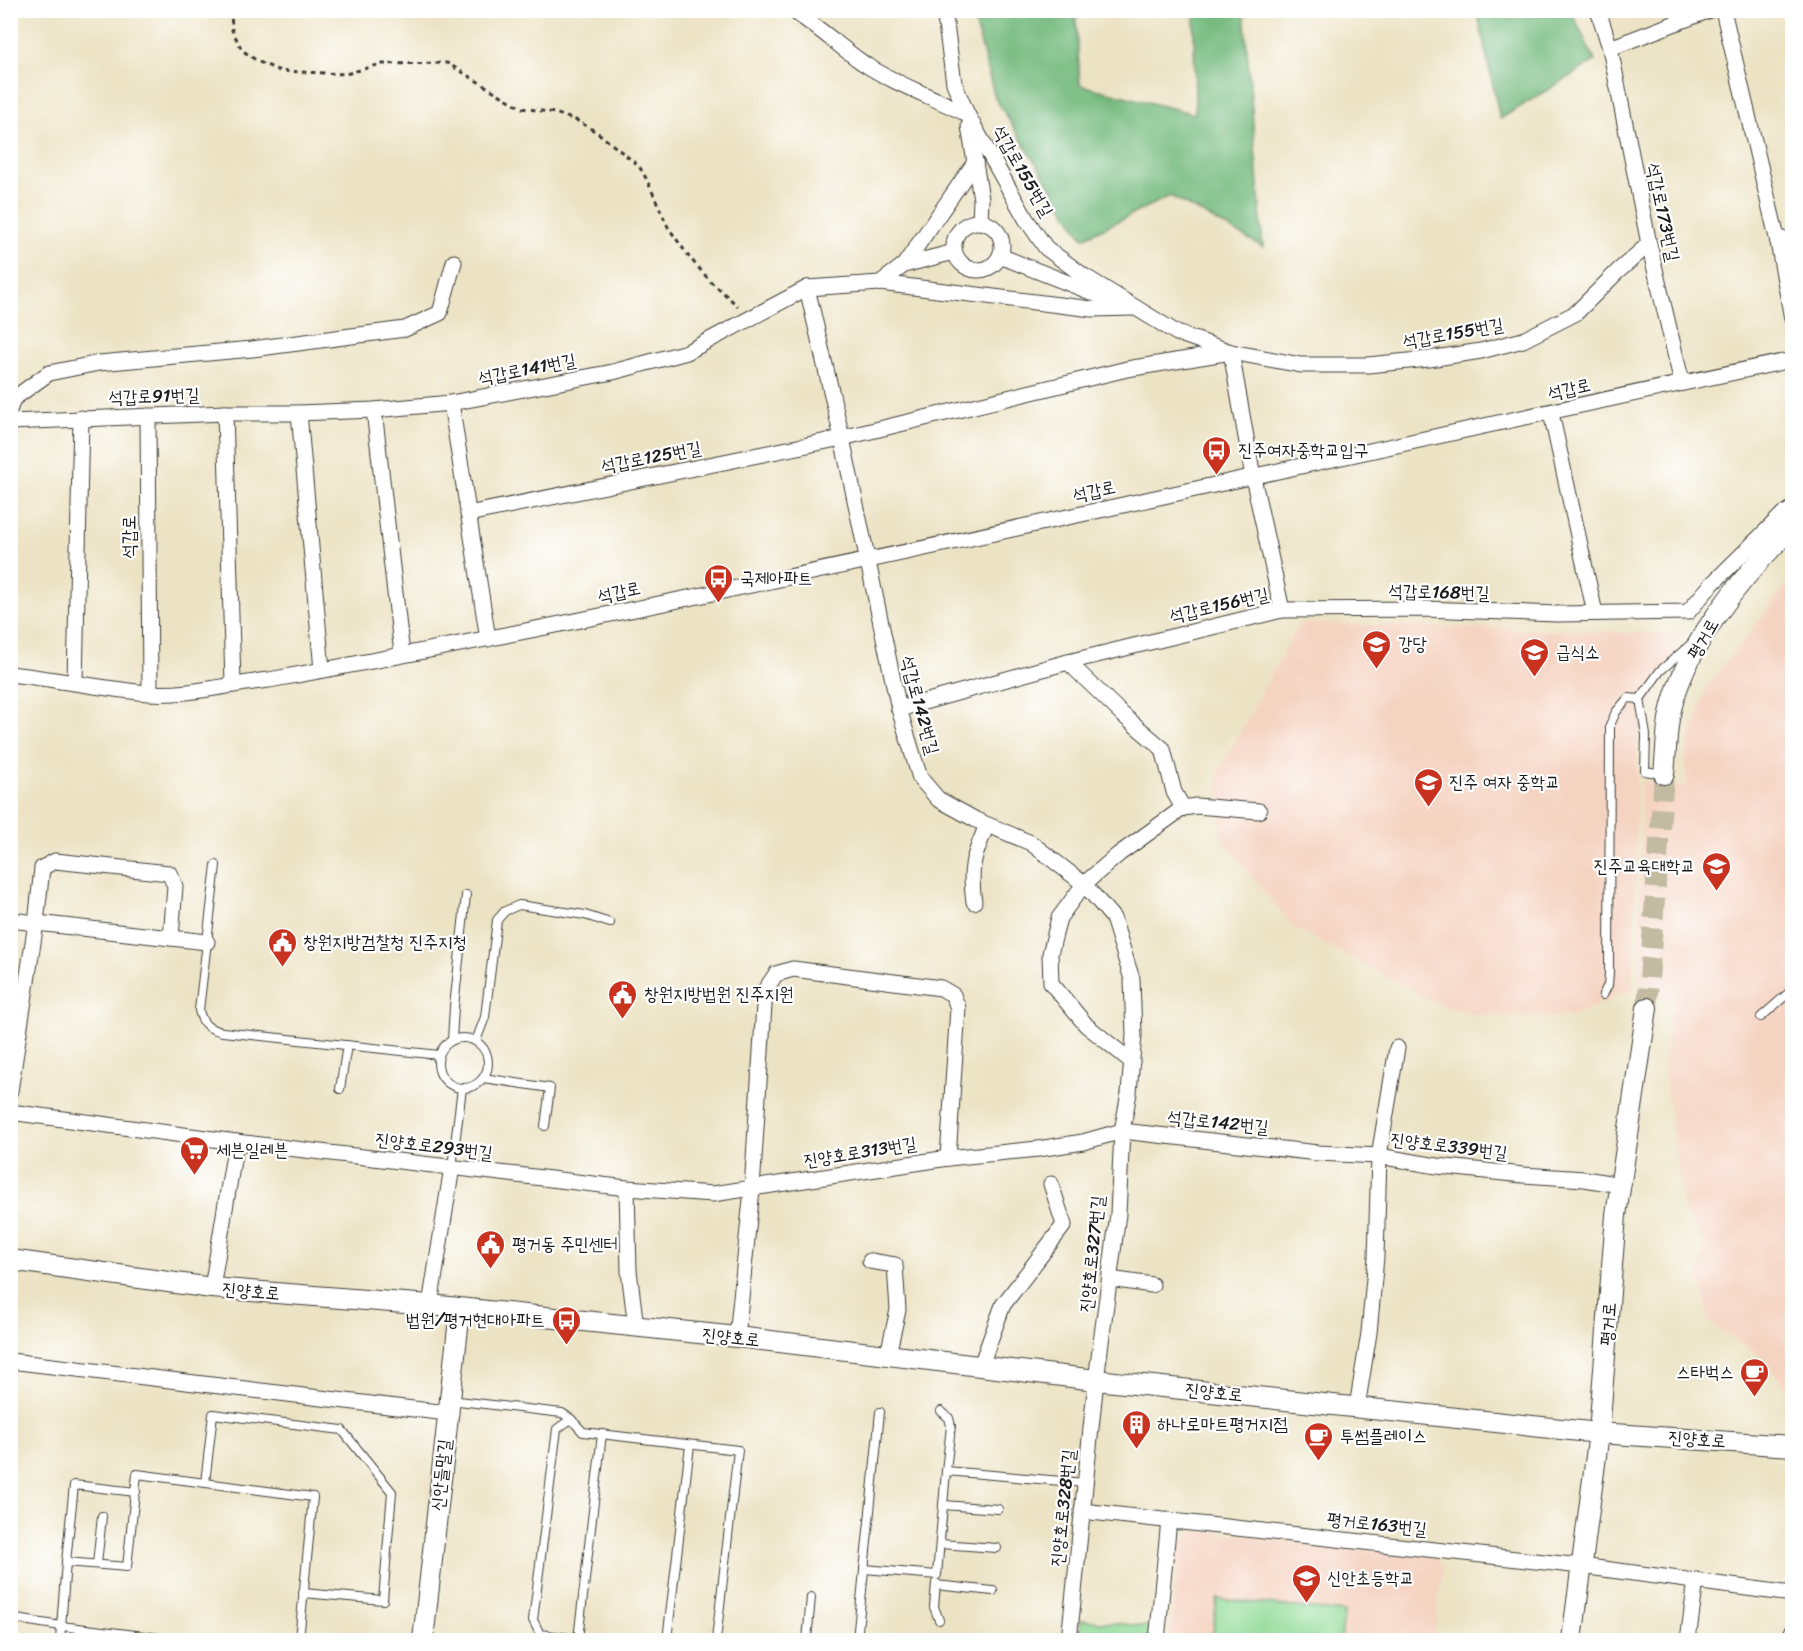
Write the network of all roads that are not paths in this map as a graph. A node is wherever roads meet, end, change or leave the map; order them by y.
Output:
1 (792, 10) edge
2 (944, 10) edge
3 (1598, 10) edge
4 (1710, 10) edge
5 (1724, 10) edge
6 (1610, 48) junction
7 (967, 114) junction
8 (975, 162) junction
9 (980, 222) junction
10 (1785, 239) edge
11 (1649, 244) junction
12 (954, 252) junction
13 (1000, 256) junction
14 (454, 262) dead end
15 (904, 265) junction
16 (880, 283) junction
17 (807, 288) junction
18 (1134, 308) junction
19 (1792, 319) edge
20 (1231, 352) junction
21 (1792, 360) edge
22 (1682, 383) junction
23 (451, 403) junction
24 (10, 408) edge
25 (374, 410) junction
26 (225, 413) junction
27 (299, 413) junction
28 (1551, 413) junction
29 (147, 416) junction
30 (81, 418) junction
31 (10, 422) edge
32 (842, 438) junction
33 (1253, 477) junction
34 (1792, 509) edge
35 (468, 514) junction
36 (1792, 527) edge
37 (868, 559) junction
38 (1282, 610) junction
39 (1688, 612) joint
40 (1595, 613) junction
41 (1709, 626) junction
42 (488, 639) junction
43 (402, 654) junction
44 (1068, 662) junction
45 (322, 670) junction
46 (10, 674) edge
47 (75, 682) junction
48 (233, 683) junction
49 (150, 693) junction
50 (1640, 699) junction
51 (898, 709) junction
52 (1664, 774) joint
53 (1183, 808) junction
54 (1259, 811) dead end
55 (987, 825) junction
56 (216, 865) dead end
57 (1084, 884) junction
58 (466, 895) dead end
59 (975, 903) dead end
60 (10, 920) edge
61 (610, 922) dead end
62 (36, 923) junction
63 (171, 938) junction
64 (207, 942) junction
65 (1792, 990) edge
66 (1603, 995) dead end
67 (1647, 1008) tunnel mouth
68 (1761, 1017) dead end
69 (452, 1040) junction
70 (476, 1041) junction
71 (347, 1045) junction
72 (1397, 1048) dead end
73 (439, 1055) junction
74 (1132, 1062) junction
75 (483, 1078) junction
76 (462, 1088) junction
77 (340, 1089) dead end
78 (10, 1091) edge
79 (10, 1112) edge
80 (545, 1126) dead end
81 (1122, 1131) junction
82 (236, 1142) junction
83 (1379, 1156) junction
84 (948, 1158) junction
85 (452, 1167) junction
86 (1052, 1184) dead end
87 (1620, 1185) junction
88 (627, 1188) junction
89 (752, 1189) junction
90 (10, 1260) edge
91 (870, 1261) dead end
92 (1110, 1279) junction
93 (1152, 1285) dead end
94 (212, 1288) junction
95 (429, 1305) junction
96 (460, 1310) junction
97 (636, 1327) junction
98 (737, 1337) junction
99 (888, 1354) junction
100 (10, 1361) edge
101 (981, 1365) junction
102 (1096, 1380) junction
103 (448, 1407) junction
104 (1358, 1407) junction
105 (941, 1411) dead end
106 (880, 1412) dead end
107 (571, 1419) junction
108 (1599, 1433) junction
109 (602, 1434) junction
110 (690, 1445) junction
111 (1792, 1446) edge
112 (946, 1471) junction
113 (205, 1483) junction
114 (1085, 1483) junction
115 (136, 1492) junction
116 (944, 1505) junction
117 (998, 1509) dead end
118 (1082, 1511) junction
119 (102, 1516) dead end
120 (1169, 1520) junction
121 (940, 1544) junction
122 (997, 1548) dead end
123 (66, 1562) junction
124 (97, 1564) junction
125 (1581, 1566) junction
126 (864, 1569) junction
127 (937, 1575) junction
128 (1696, 1580) junction
129 (936, 1586) junction
130 (993, 1591) dead end
131 (303, 1593) junction
132 (1792, 1594) edge
133 (811, 1597) dead end
134 (10, 1618) edge
135 (939, 1620) dead end
136 (61, 1626) junction
137 (1792, 1632) edge
138 (60, 1641) edge
139 (177, 1641) edge
140 (299, 1641) edge
141 (423, 1641) edge
142 (667, 1641) edge
143 (716, 1641) edge
144 (807, 1641) edge
145 (857, 1641) edge
146 (1069, 1641) edge
147 (1157, 1641) edge
148 (1572, 1641) edge
149 (1688, 1641) edge
150 (1792, 1641) edge

1 - 7 street
2 - 7 street, 석갑로155번길
3 - 6 street, 석갑로173번길
4 - 6 street
5 - 10 street
6 - 11 street, 석갑로173번길
7 - 8 street
7 - 18 street, 석갑로155번길
8 - 9 street
8 - 15 street
9 - 12 street
9 - 13 street
10 - 19 street
11 - 20 street, 석갑로155번길
11 - 22 street, 석갑로173번길
12 - 13 street
12 - 15 street
13 - 18 street
14 - 24 street
15 - 16 street
16 - 17 street, 석갑로141번길
16 - 18 street
17 - 23 street, 석갑로141번길
17 - 32 street
18 - 20 street, 석갑로155번길
20 - 32 street, 석갑로155번길
20 - 33 street
21 - 22 street, 석갑로
22 - 28 street, 석갑로
23 - 25 street, 석갑로141번길
23 - 35 street
25 - 27 street, 석갑로141번길
25 - 43 street
26 - 27 street, 석갑로91번길
26 - 29 street, 석갑로91번길
26 - 48 street
27 - 45 street
28 - 33 street, 석갑로
28 - 40 street
29 - 30 street, 석갑로91번길
29 - 49 street, 석갑로
30 - 31 street, 석갑로91번길
30 - 47 street
32 - 35 street, 석갑로125번길
32 - 37 street
33 - 37 street, 석갑로
33 - 38 street, 석갑로156번길
34 - 39 street, 평거로
35 - 42 street
36 - 41 street, 평거로
37 - 42 street, 석갑로
37 - 51 street, 석갑로142번길
38 - 40 street, 석갑로168번길
38 - 44 street, 석갑로156번길
39 - 40 street, 석갑로168번길
41 - 50 lane
41 - 52 street, 평거로
42 - 43 street, 석갑로
43 - 45 street, 석갑로
44 - 51 street, 석갑로156번길
44 - 53 street
45 - 48 street, 석갑로
46 - 47 street, 석갑로
47 - 49 street, 석갑로
48 - 49 street, 석갑로
50 - 52 lane
50 - 66 lane
51 - 55 street, 석갑로142번길
53 - 54 street
53 - 57 street
55 - 57 street, 석갑로142번길
55 - 59 street
56 - 64 lane
57 - 74 street, 석갑로142번길
57 - 74 street
58 - 69 lane
60 - 62 street
61 - 70 lane
62 - 63 street
62 - 63 street
62 - 78 street
63 - 64 street
64 - 71 lane
65 - 68 lane
67 - 87 street, 평거로
69 - 70 lane
69 - 73 lane
70 - 75 lane
71 - 73 lane
71 - 77 lane
72 - 83 street
73 - 76 lane
74 - 81 street, 석갑로142번길
75 - 76 lane
75 - 80 lane
76 - 85 lane
79 - 82 street, 진양호로293번길
81 - 83 street, 석갑로142번길
81 - 84 street, 진양호로313번길
81 - 92 street, 진양호로327번길
82 - 85 street, 진양호로293번길
82 - 94 street
83 - 87 street, 진양호로339번길
83 - 104 street, 진양호로339번길
84 - 89 street, 진양호로313번길
84 - 89 street
85 - 88 street, 진양호로293번길
85 - 95 street
86 - 101 street
87 - 108 street, 평거로
88 - 89 street, 진양호로313번길
88 - 97 street
89 - 98 street
90 - 94 street, 진양호로
91 - 99 street
92 - 93 street
92 - 102 street, 진양호로327번길
94 - 95 street, 진양호로
95 - 96 street, 진양호로
96 - 97 street, 진양호로
96 - 103 street, 신안들말길
97 - 98 street, 진양호로
98 - 99 street, 진양호로
99 - 101 street, 진양호로
100 - 103 street
101 - 102 street, 진양호로
102 - 104 street, 진양호로
102 - 114 street, 진양호로328번길
103 - 107 lane
103 - 141 street, 신안들말길
104 - 108 street, 진양호로
105 - 112 lane
106 - 126 lane
107 - 109 lane
107 - 109 lane
108 - 111 street, 진양호로
108 - 125 street, 평거로
109 - 110 lane
110 - 142 lane
110 - 143 lane
112 - 114 lane
112 - 116 lane
113 - 115 lane
113 - 131 lane
113 - 131 lane
114 - 118 street, 진양호로328번길
115 - 123 lane
115 - 124 lane
116 - 117 lane
116 - 121 lane
118 - 120 street, 평거로163번길
118 - 146 street, 진양호로328번길
119 - 124 lane
120 - 125 street, 평거로163번길
120 - 147 street
121 - 122 lane
121 - 127 lane
123 - 124 lane
123 - 136 lane
125 - 128 street, 평거로163번길
125 - 148 street, 평거로
126 - 127 lane
126 - 145 lane
127 - 129 lane
128 - 132 street, 평거로163번길
128 - 149 street
129 - 130 lane
129 - 135 lane
131 - 140 lane
133 - 144 lane
134 - 136 lane
136 - 138 lane
136 - 139 lane
137 - 150 street

